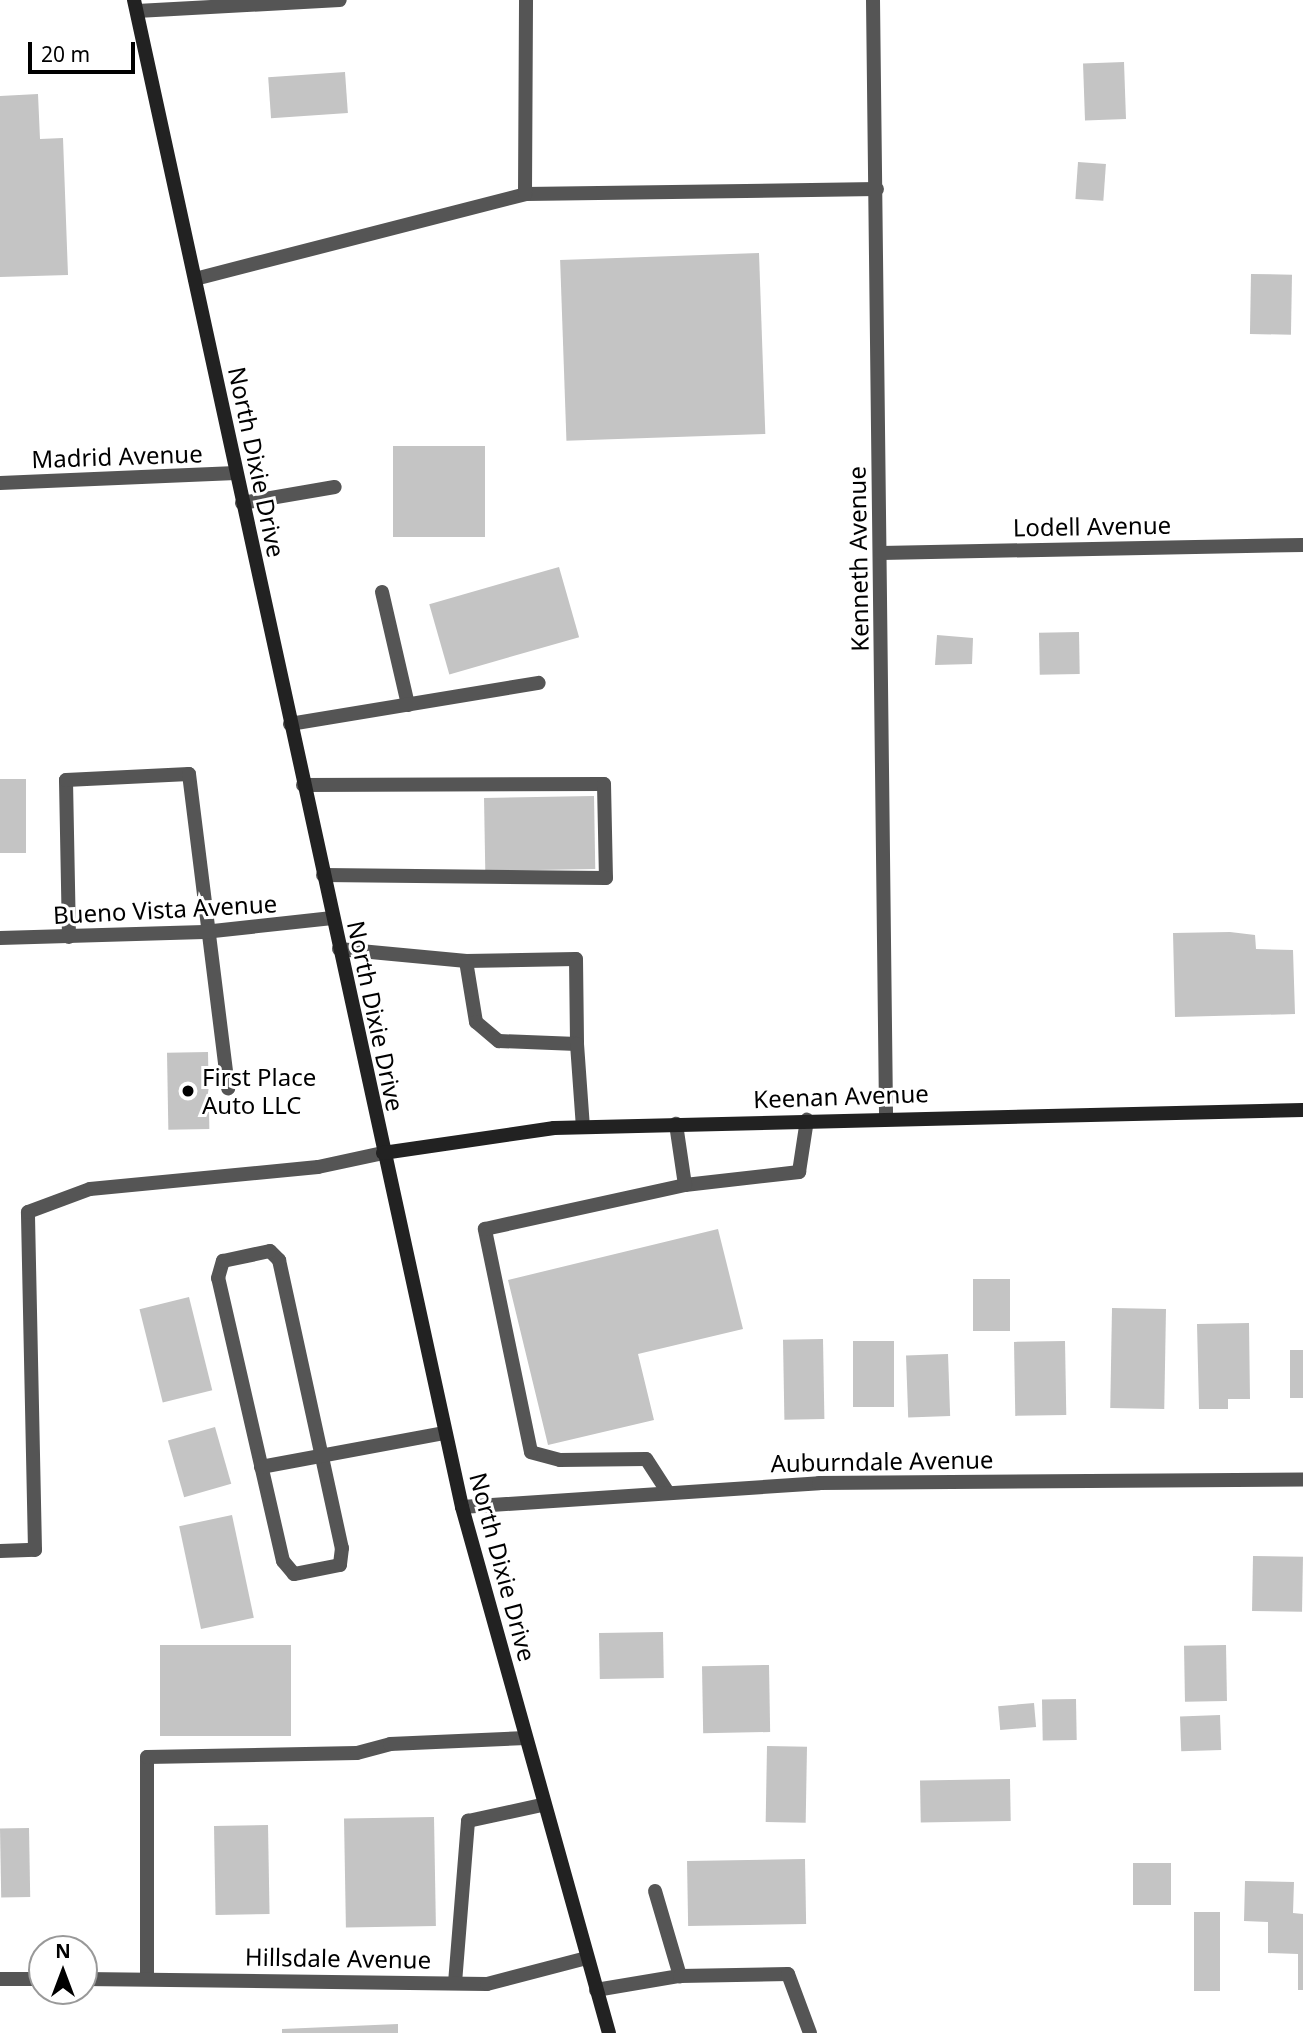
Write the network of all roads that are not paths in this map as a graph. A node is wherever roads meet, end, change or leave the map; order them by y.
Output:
1 (340, 0) edge
2 (526, 0) edge
3 (873, 0) edge
4 (136, 6) edge
5 (877, 189) junction
6 (525, 194) junction
7 (195, 279) junction
8 (236, 473) junction
9 (0, 483) edge
10 (335, 487) dead end
11 (242, 503) junction
12 (1303, 545) edge
13 (881, 553) junction
14 (382, 592) dead end
15 (539, 683) dead end
16 (408, 705) junction
17 (290, 724) junction
18 (303, 785) junction
19 (323, 875) junction
20 (332, 918) junction
21 (204, 932) junction
22 (69, 937) junction
23 (0, 939) edge
24 (339, 949) junction
25 (466, 961) junction
26 (577, 1044) junction
27 (228, 1089) dead end
28 (1303, 1110) edge
29 (886, 1117) junction
30 (807, 1119) junction
31 (676, 1124) junction
32 (583, 1127) junction
33 (383, 1153) junction
34 (685, 1185) junction
35 (445, 1433) junction
36 (321, 1455) junction
37 (261, 1467) junction
38 (1303, 1480) edge
39 (667, 1491) junction
40 (462, 1507) junction
41 (0, 1551) edge
42 (526, 1738) junction
43 (542, 1805) junction
44 (655, 1891) dead end
45 (587, 1958) junction
46 (680, 1976) junction
47 (0, 1979) edge
48 (28, 1979) edge
49 (98, 1979) edge
50 (147, 1979) junction
51 (455, 1983) junction
52 (596, 1990) junction
53 (609, 2033) edge
54 (810, 2033) edge

1 - 4 street
2 - 6 street
3 - 5 street, Kenneth Avenue
4 - 7 main road, North Dixie Drive
5 - 6 street
5 - 13 street, Kenneth Avenue
6 - 7 street
7 - 8 main road, North Dixie Drive
8 - 9 street, Madrid Avenue
8 - 11 main road, North Dixie Drive
10 - 11 street
11 - 17 main road, North Dixie Drive
12 - 13 street, Lodell Avenue
13 - 29 street, Kenneth Avenue
14 - 16 street
15 - 16 street
16 - 17 street
17 - 18 main road, North Dixie Drive
18 - 19 main road, North Dixie Drive
18 - 19 street
19 - 20 main road, North Dixie Drive
20 - 21 street, Bueno Vista Avenue
20 - 24 main road, North Dixie Drive
21 - 22 street, Bueno Vista Avenue
21 - 22 street
21 - 27 street
22 - 23 street, Bueno Vista Avenue
24 - 25 street
24 - 33 main road, North Dixie Drive
25 - 26 street
25 - 26 street
26 - 32 street
28 - 29 main road, Keenan Avenue
29 - 30 main road, Keenan Avenue
30 - 31 main road, Keenan Avenue
30 - 34 street
31 - 32 main road, Keenan Avenue
31 - 34 street
32 - 33 main road, Keenan Avenue
33 - 35 main road, North Dixie Drive
33 - 41 street
34 - 39 street
35 - 36 street
35 - 40 main road, North Dixie Drive
36 - 37 street
36 - 37 street
36 - 37 street
38 - 39 street, Auburndale Avenue
39 - 40 street, Auburndale Avenue
40 - 42 main road, North Dixie Drive
42 - 43 main road, North Dixie Drive
42 - 50 street
43 - 45 main road, North Dixie Drive
43 - 51 street
44 - 46 street
45 - 51 street, Hillsdale Avenue
45 - 52 main road, North Dixie Drive
46 - 52 street
46 - 54 street
47 - 48 street
49 - 50 street, Hillsdale Avenue
50 - 51 street, Hillsdale Avenue
52 - 53 main road, North Dixie Drive

